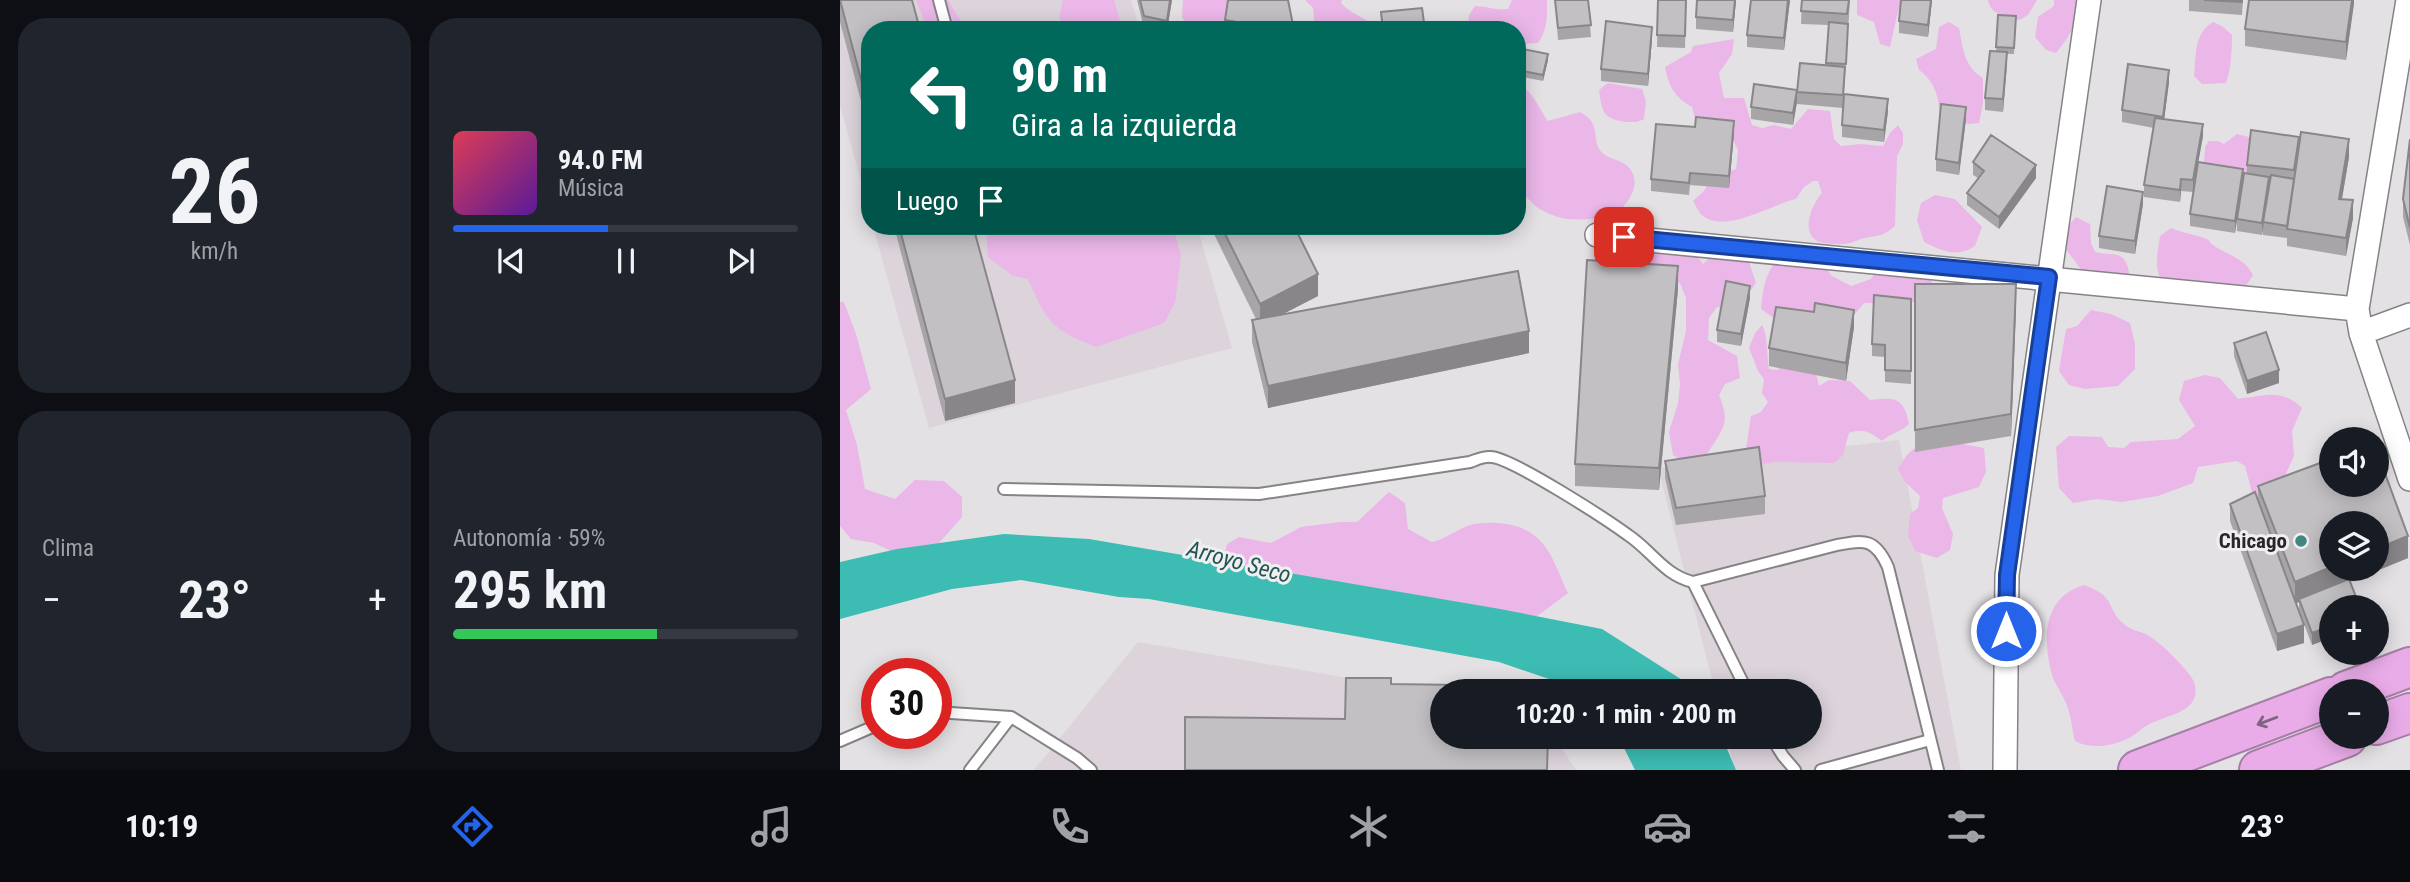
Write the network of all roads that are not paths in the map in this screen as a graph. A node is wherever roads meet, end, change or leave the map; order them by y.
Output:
1 (939, 0) edge
2 (2089, 0) edge
3 (2408, 0) edge
4 (945, 21) edge
5 (1597, 235) dead end
6 (2049, 277) junction
7 (2357, 309) junction
8 (2410, 315) edge
9 (2361, 333) junction
10 (2410, 479) edge
11 (1004, 489) dead end
12 (1693, 582) junction
13 (2410, 667) edge
14 (1741, 679) edge
15 (2378, 679) edge
16 (2319, 702) edge
17 (952, 713) edge
18 (2410, 713) edge
19 (1011, 717) junction
20 (2389, 721) edge
21 (861, 732) edge
22 (1930, 740) junction
23 (840, 741) edge
24 (2319, 748) edge
25 (1780, 749) edge
26 (970, 770) edge
27 (1091, 770) edge
28 (1795, 770) edge
29 (1821, 770) edge
30 (1938, 770) edge
31 (2005, 770) edge
32 (2138, 770) edge
33 (2259, 770) edge

1 - 4 lane
2 - 6 street
3 - 7 street
5 - 6 street
6 - 7 street
6 - 31 street
7 - 9 street
8 - 9 street
9 - 10 street
11 - 12 lane
12 - 14 lane
12 - 22 lane
13 - 15 highway
16 -> 32 highway
17 - 19 lane
18 - 20 highway
19 - 26 lane
19 - 27 lane
21 - 23 lane
22 - 29 lane
22 - 30 lane
24 - 33 highway
25 - 28 lane

